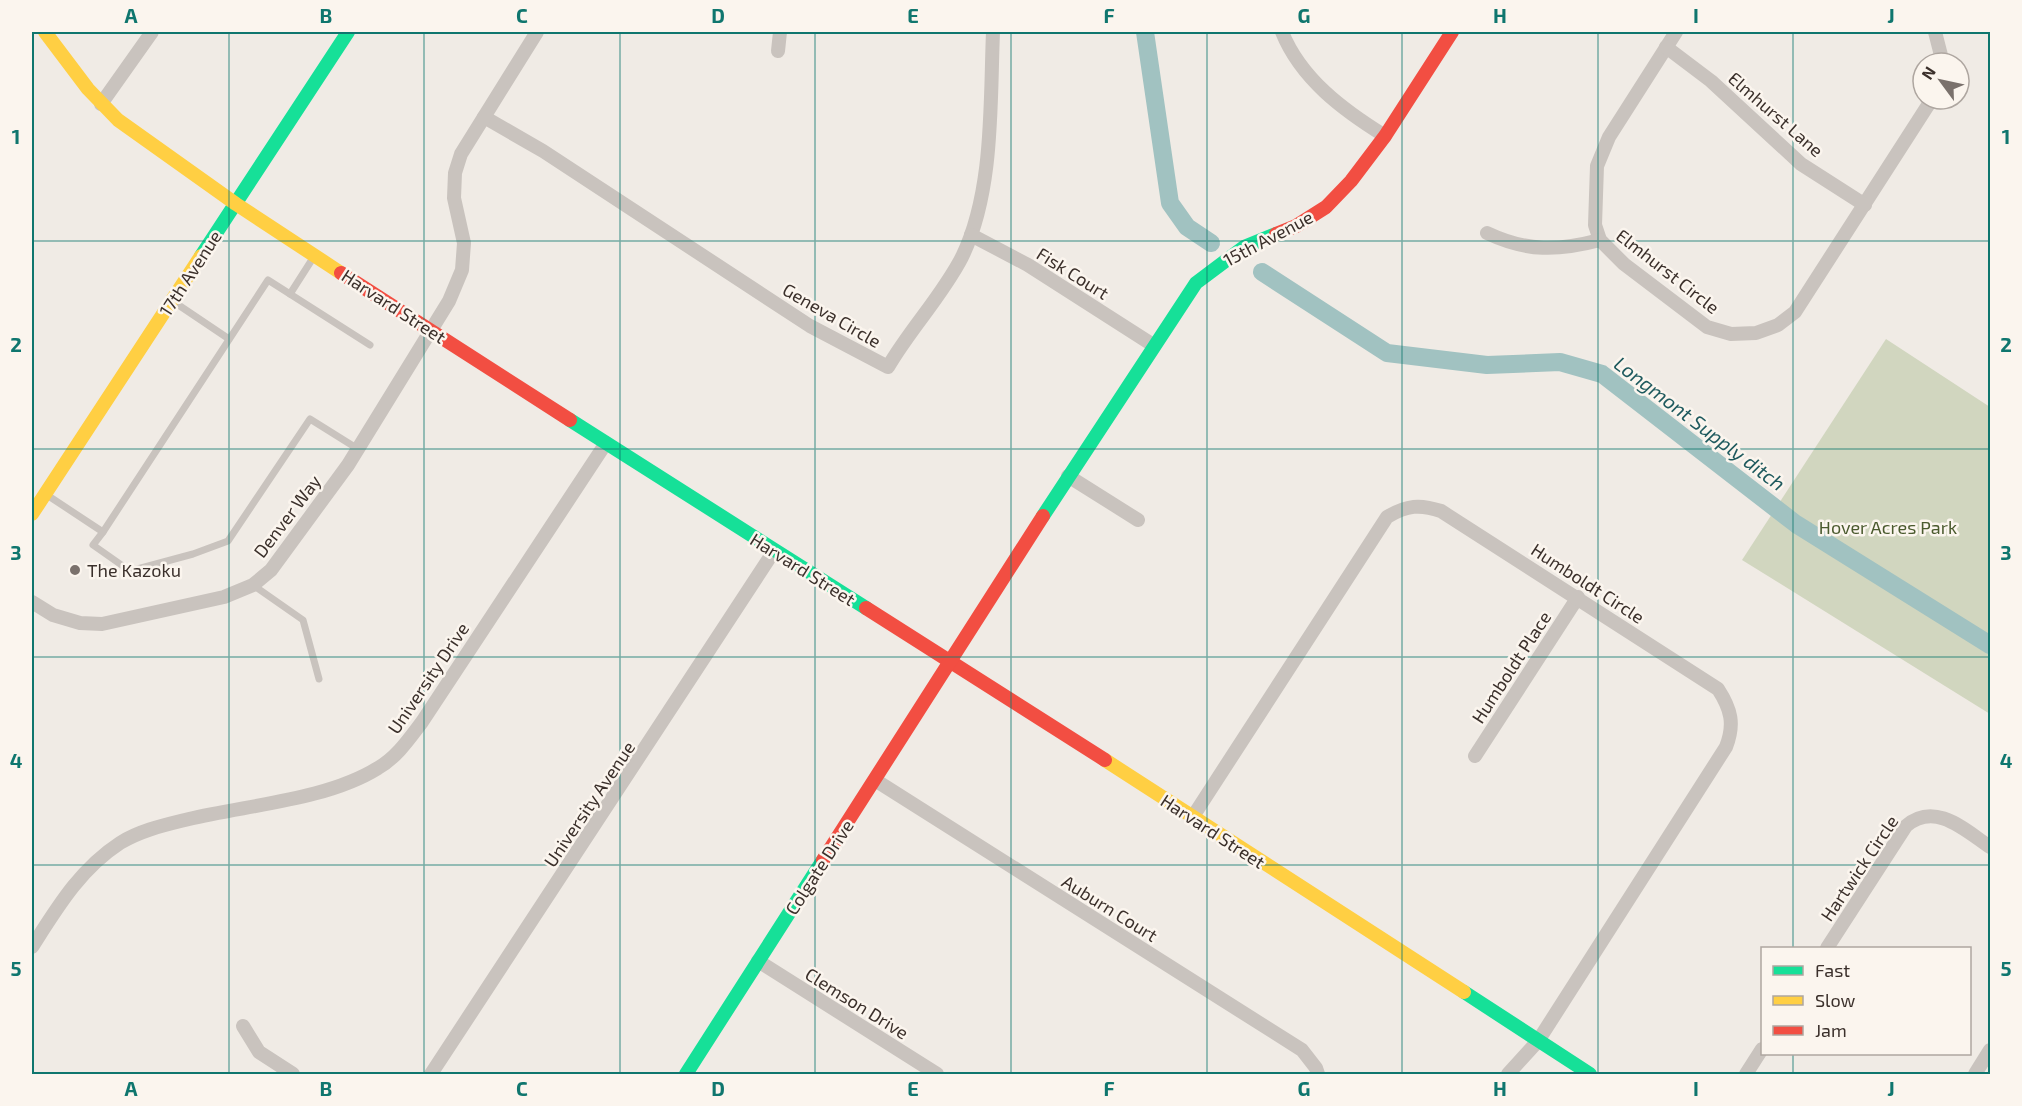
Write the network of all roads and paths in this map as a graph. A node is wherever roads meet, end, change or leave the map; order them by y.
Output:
1 (45, 32) edge
2 (152, 32) edge
3 (348, 32) edge
4 (537, 32) edge
5 (780, 32) edge
6 (993, 32) edge
7 (1282, 32) edge
8 (1452, 32) edge
9 (1676, 32) edge
10 (1935, 32) edge
11 (1666, 46) junction
12 (778, 51) dead end
13 (1940, 51) edge
14 (101, 104) junction
15 (1924, 111) edge
16 (484, 117) junction
17 (1385, 136) junction
18 (236, 204) junction
19 (1865, 205) junction
20 (1487, 233) dead end
21 (971, 235) junction
22 (1600, 240) junction
23 (315, 255) junction
24 (290, 294) junction
25 (172, 301) junction
26 (431, 330) junction
27 (229, 339) junction
28 (370, 345) dead end
29 (1153, 345) junction
30 (606, 443) junction
31 (357, 449) junction
32 (1068, 476) junction
33 (45, 494) junction
34 (32, 514) edge
35 (1138, 520) dead end
36 (103, 532) junction
37 (774, 551) junction
38 (253, 585) junction
39 (1578, 597) junction
40 (32, 602) edge
41 (952, 661) junction
42 (319, 679) dead end
43 (1475, 756) dead end
44 (875, 780) junction
45 (1192, 818) junction
46 (1990, 846) edge
47 (32, 947) edge
48 (1828, 947) edge
49 (758, 962) junction
50 (243, 1026) dead end
51 (1538, 1041) junction
52 (1990, 1050) edge
53 (1761, 1051) edge
54 (293, 1074) edge
55 (431, 1074) edge
56 (687, 1074) edge
57 (937, 1074) edge
58 (1318, 1074) edge
59 (1508, 1074) edge
60 (1590, 1074) edge
61 (1746, 1074) edge
62 (1975, 1074) edge

1 - 14 street, Harvard Street
2 - 14 street
3 - 18 street, 17th Avenue
4 - 16 street, Denver Way
5 - 12 street
6 - 21 street, Geneva Circle
7 - 17 street
8 - 17 street, 15th Avenue
9 - 11 street, Elmhurst Circle
10 - 13 street
11 - 19 street, Elmhurst Lane
11 - 22 street, Elmhurst Circle
14 - 18 street, Harvard Street
15 - 19 street, Elmhurst Circle
16 - 21 street, Geneva Circle
16 - 26 street, Denver Way
17 - 29 street, 15th Avenue
18 - 23 street, Harvard Street
18 - 25 street, 17th Avenue
19 - 22 street, Elmhurst Circle
20 - 22 street
21 - 29 street, Fisk Court
23 - 24 lane
23 - 26 street, Harvard Street
24 - 27 lane
24 - 28 lane
25 - 27 lane
25 - 33 street, 17th Avenue
26 - 30 street, Harvard Street
26 - 31 street, Denver Way
27 - 36 lane
29 - 32 street, 15th Avenue
30 - 37 street, Harvard Street
30 - 47 street, University Drive
31 - 36 lane
31 - 38 street, Denver Way
32 - 35 street
32 - 41 street, 15th Avenue
33 - 34 street, 17th Avenue
33 - 36 lane
37 - 41 street, Harvard Street
37 - 55 street, University Avenue
38 - 40 street, Denver Way
38 - 42 lane
39 - 43 street, Humboldt Place
39 - 45 street, Humboldt Circle
39 - 51 street, Humboldt Circle
41 - 44 street, Colgate Drive
41 - 45 street, Harvard Street
44 - 49 street, Colgate Drive
44 - 58 street, Auburn Court
45 - 51 street, Harvard Street
46 - 48 street, Hartwick Circle
49 - 56 street, Colgate Drive
49 - 57 street, Clemson Drive
50 - 54 street
51 - 59 street
51 - 60 street, Harvard Street
52 - 62 street
53 - 61 street

